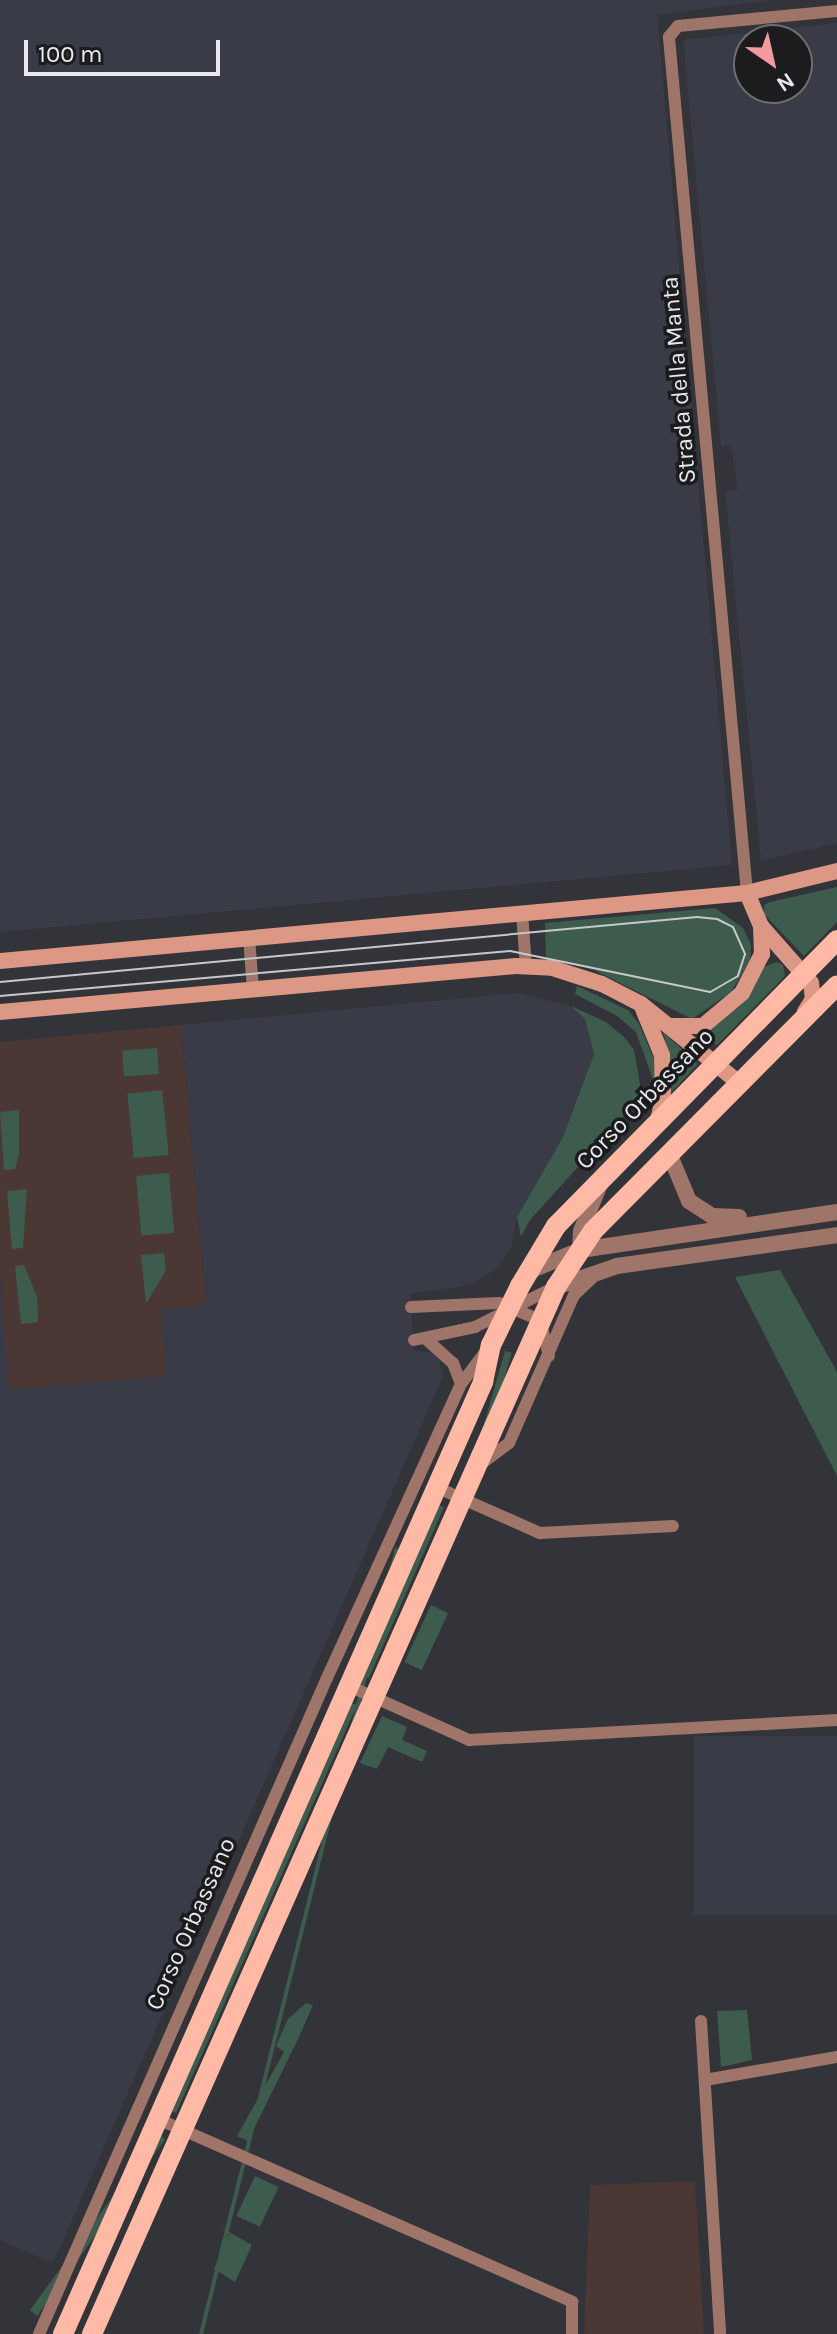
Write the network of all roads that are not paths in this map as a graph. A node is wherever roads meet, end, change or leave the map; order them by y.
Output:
1 (837, 11) edge
2 (837, 871) edge
3 (747, 893) junction
4 (522, 913) junction
5 (761, 926) junction
6 (249, 938) junction
7 (837, 940) edge
8 (0, 961) edge
9 (526, 967) junction
10 (803, 974) junction
11 (837, 985) edge
12 (253, 989) junction
13 (641, 1004) junction
14 (0, 1012) edge
15 (801, 1021) junction
16 (668, 1026) junction
17 (716, 1064) junction
18 (738, 1082) junction
19 (657, 1124) junction
20 (669, 1153) junction
21 (602, 1179) junction
22 (837, 1212) edge
23 (765, 1222) junction
24 (837, 1235) edge
25 (580, 1250) junction
26 (617, 1266) junction
27 (600, 1271) junction
28 (527, 1272) junction
29 (556, 1287) junction
30 (411, 1307) dead end
31 (508, 1308) junction
32 (540, 1320) junction
33 (491, 1345) junction
34 (549, 1359) junction
35 (461, 1384) junction
36 (473, 1471) junction
37 (436, 1487) junction
38 (461, 1498) junction
39 (673, 1526) dead end
40 (406, 1532) junction
41 (349, 1686) junction
42 (374, 1697) junction
43 (837, 1720) edge
44 (701, 2021) dead end
45 (837, 2057) edge
46 (705, 2080) junction
47 (158, 2119) junction
48 (182, 2130) junction
49 (39, 2334) edge
50 (63, 2334) edge
51 (92, 2334) edge
52 (572, 2334) edge
53 (720, 2334) edge

1 - 3 street, Strada della Manta
2 - 3 main road
3 - 4 main road
3 - 5 main road
4 - 6 main road
4 - 9 street
5 - 10 main road
5 - 16 main road
6 - 8 main road
6 - 12 street
7 - 10 main road, Corso Orbassano
9 - 12 main road
9 - 13 main road
10 - 15 main road
10 - 17 main road, Corso Orbassano
11 - 15 main road
12 - 14 main road
13 - 16 main road
13 - 19 main road
15 - 18 main road
16 - 17 main road
17 - 18 main road
17 - 19 main road, Corso Orbassano
18 - 20 main road
19 - 21 main road, Corso Orbassano
20 - 23 street
20 - 25 main road
21 - 25 street
21 - 28 main road, Corso Orbassano
22 - 23 street
23 - 25 street
24 - 26 street
25 - 26 street
25 - 28 street
25 - 29 main road
26 - 27 street
27 - 29 street
27 - 34 street
28 - 31 main road, Corso Orbassano
29 - 31 street
29 - 32 main road
30 - 31 street
31 - 32 street
31 - 33 main road, Corso Orbassano
31 - 35 street
32 - 34 street
32 - 36 main road
33 - 35 street, Corso Orbassano
33 - 37 main road, Corso Orbassano
34 - 36 street
35 - 40 street, Corso Orbassano
36 - 38 main road
37 - 38 street
37 - 40 main road, Corso Orbassano
38 - 39 street
38 - 42 main road
40 - 41 main road, Corso Orbassano
40 - 49 street, Corso Orbassano
41 - 42 street
41 - 47 main road, Corso Orbassano
42 - 43 street
42 - 48 main road
44 - 46 street
45 - 46 street
46 - 53 street
47 - 48 street
47 - 50 main road, Corso Orbassano
48 - 51 main road
48 - 52 street

